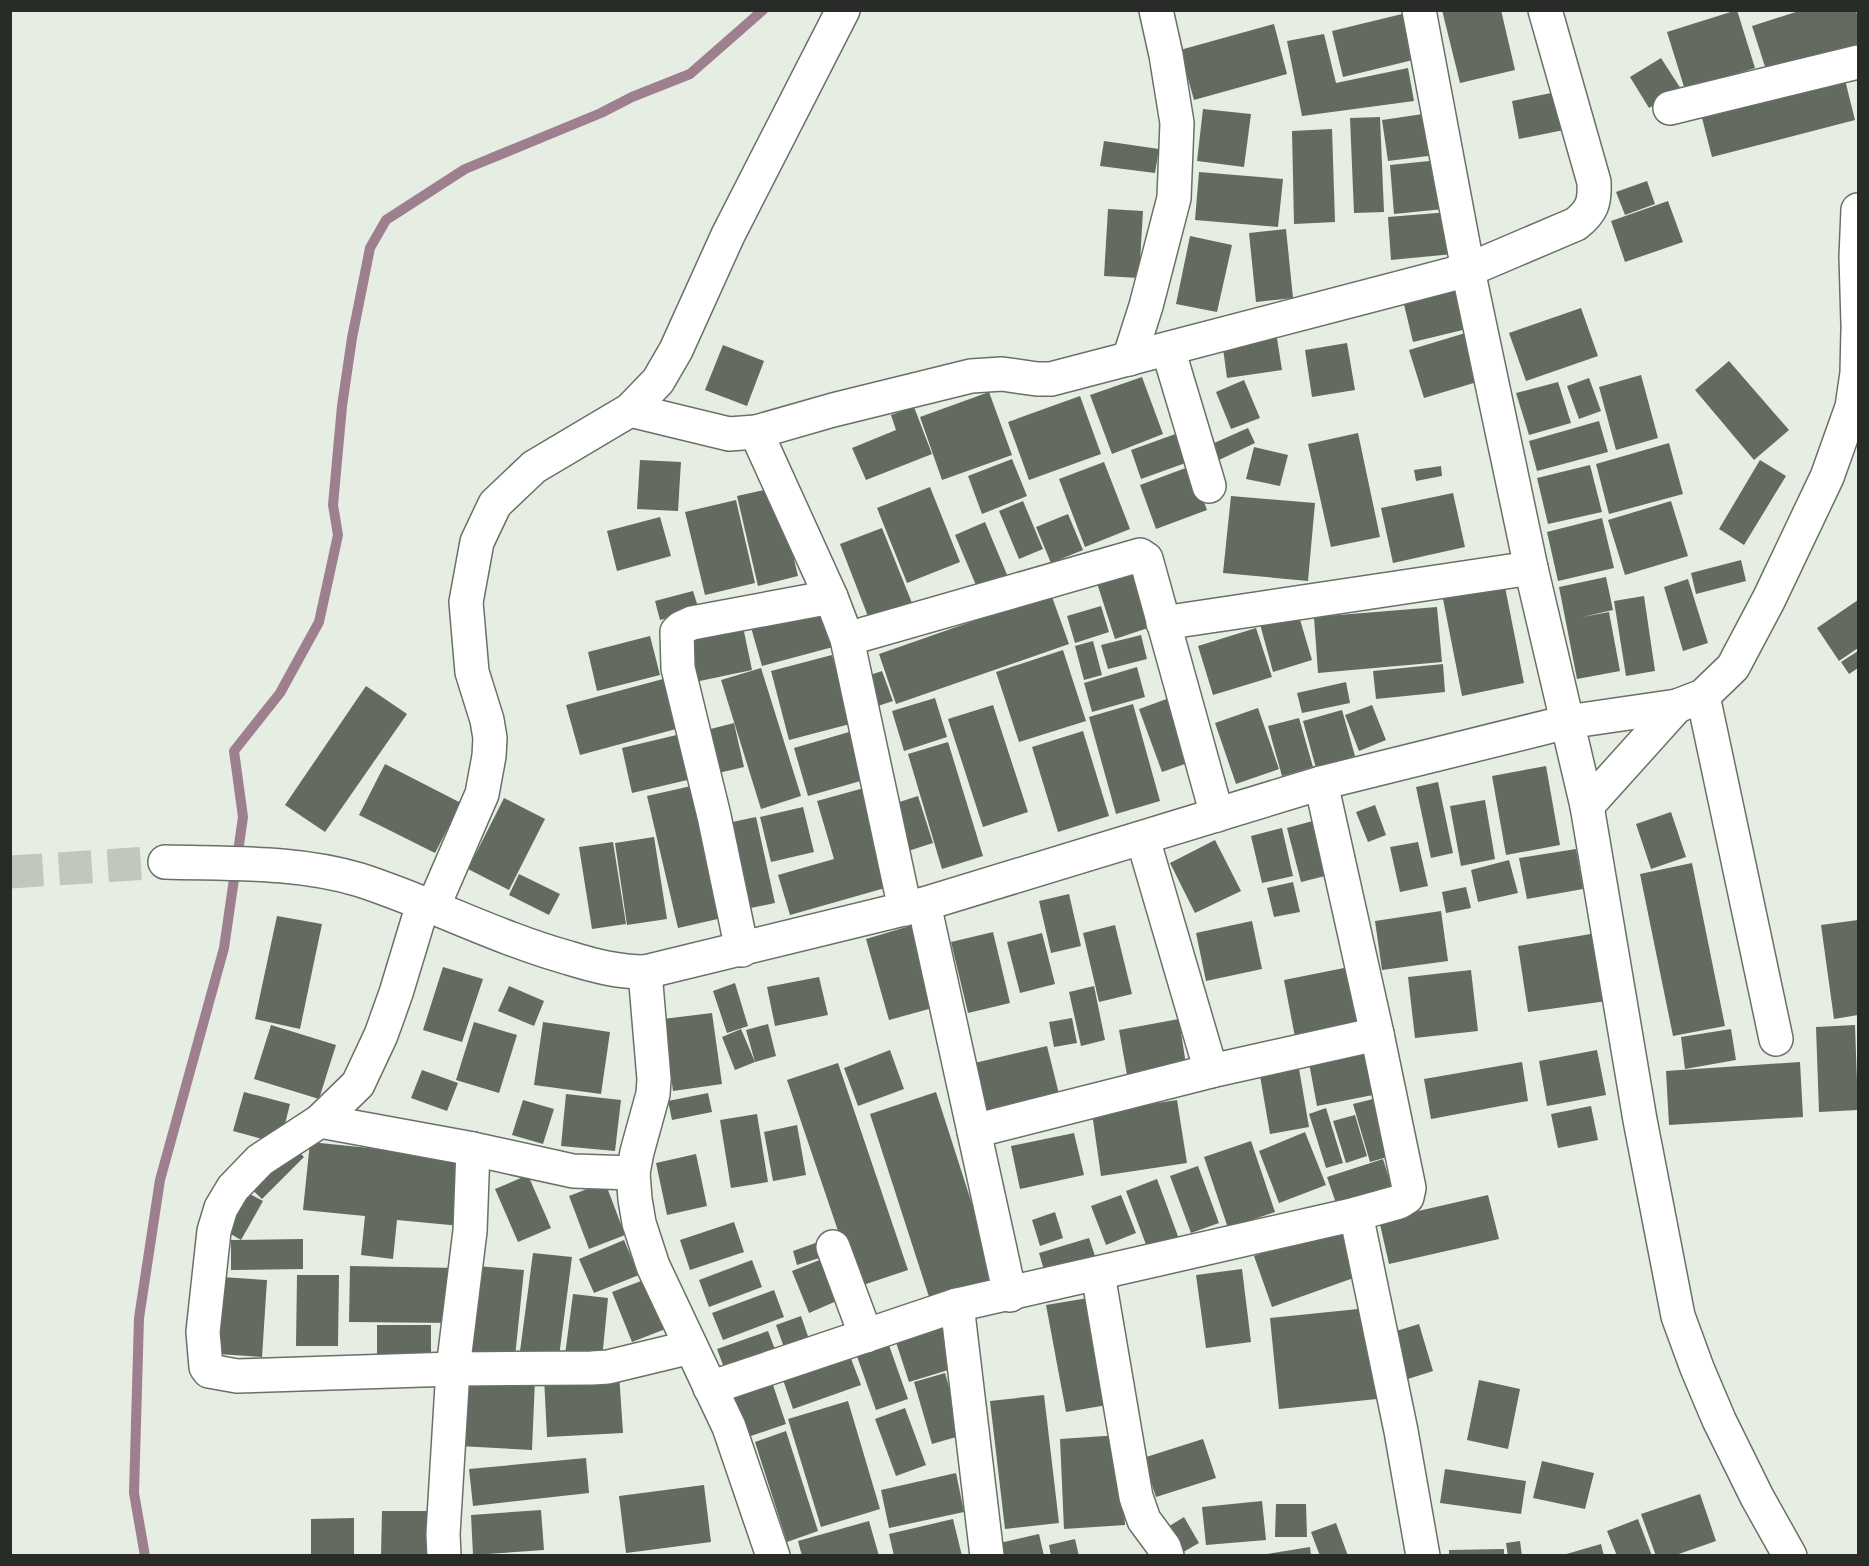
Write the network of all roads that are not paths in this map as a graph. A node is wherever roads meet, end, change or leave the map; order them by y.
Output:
1 (843, 10) edge
2 (1156, 10) edge
3 (1419, 10) edge
4 (1545, 10) edge
5 (1858, 62) edge
6 (1670, 108) dead end
7 (1858, 210) edge
8 (1468, 270) junction
9 (1858, 324) edge
10 (1858, 330) edge
11 (1168, 349) junction
12 (1129, 359) junction
13 (630, 410) junction
14 (756, 432) junction
15 (1209, 486) dead end
16 (1531, 568) junction
17 (831, 597) junction
18 (1163, 623) junction
19 (847, 639) junction
20 (1690, 701) junction
21 (1567, 722) junction
22 (1321, 783) junction
23 (1587, 806) junction
24 (1217, 815) junction
25 (1143, 839) junction
26 (165, 862) tunnel mouth
27 (428, 905) junction
28 (914, 906) junction
29 (742, 950) junction
30 (645, 972) junction
31 (1377, 1034) junction
32 (1776, 1039) dead end
33 (1211, 1071) junction
34 (320, 1121) junction
35 (974, 1131) junction
36 (473, 1149) junction
37 (633, 1173) junction
38 (1356, 1214) junction
39 (833, 1247) dead end
40 (1098, 1274) junction
41 (1010, 1295) junction
42 (957, 1305) junction
43 (866, 1336) junction
44 (691, 1347) junction
45 (453, 1369) junction
46 (710, 1388) junction
47 (444, 1556) edge
48 (772, 1556) edge
49 (987, 1556) edge
50 (1167, 1556) edge
51 (1423, 1556) edge
52 (1790, 1556) edge

1 - 13 street
2 - 12 street
3 - 8 street
4 - 8 street
5 - 6 street
7 - 9 street
8 - 11 street
8 - 16 street
10 - 20 street
11 - 12 street
11 - 15 street
12 - 14 street
13 - 14 street
13 - 27 street
14 - 17 street
16 - 18 street
16 - 21 street
17 - 19 street
17 - 29 street
18 - 19 street
18 - 24 street
19 - 28 street
20 - 21 street
20 - 23 street
20 - 32 street
21 - 22 street
21 - 23 street
22 - 24 street
22 - 31 street
23 - 52 street
24 - 25 street
25 - 28 street
25 - 33 street
26 - 27 street
27 - 30 street
27 - 34 street
28 - 29 street
28 - 35 street
29 - 30 street
30 - 37 street
31 - 33 street
31 - 38 street
33 - 35 street
34 - 36 street
34 - 45 street
35 - 41 street
36 - 37 street
36 - 45 street
37 - 44 street
38 - 40 street
38 - 51 street
39 - 43 street
40 - 41 street
40 - 50 street
41 - 42 street
42 - 43 street
42 - 49 street
43 - 46 street
44 - 45 street
44 - 46 street
45 - 47 street
46 - 48 street

